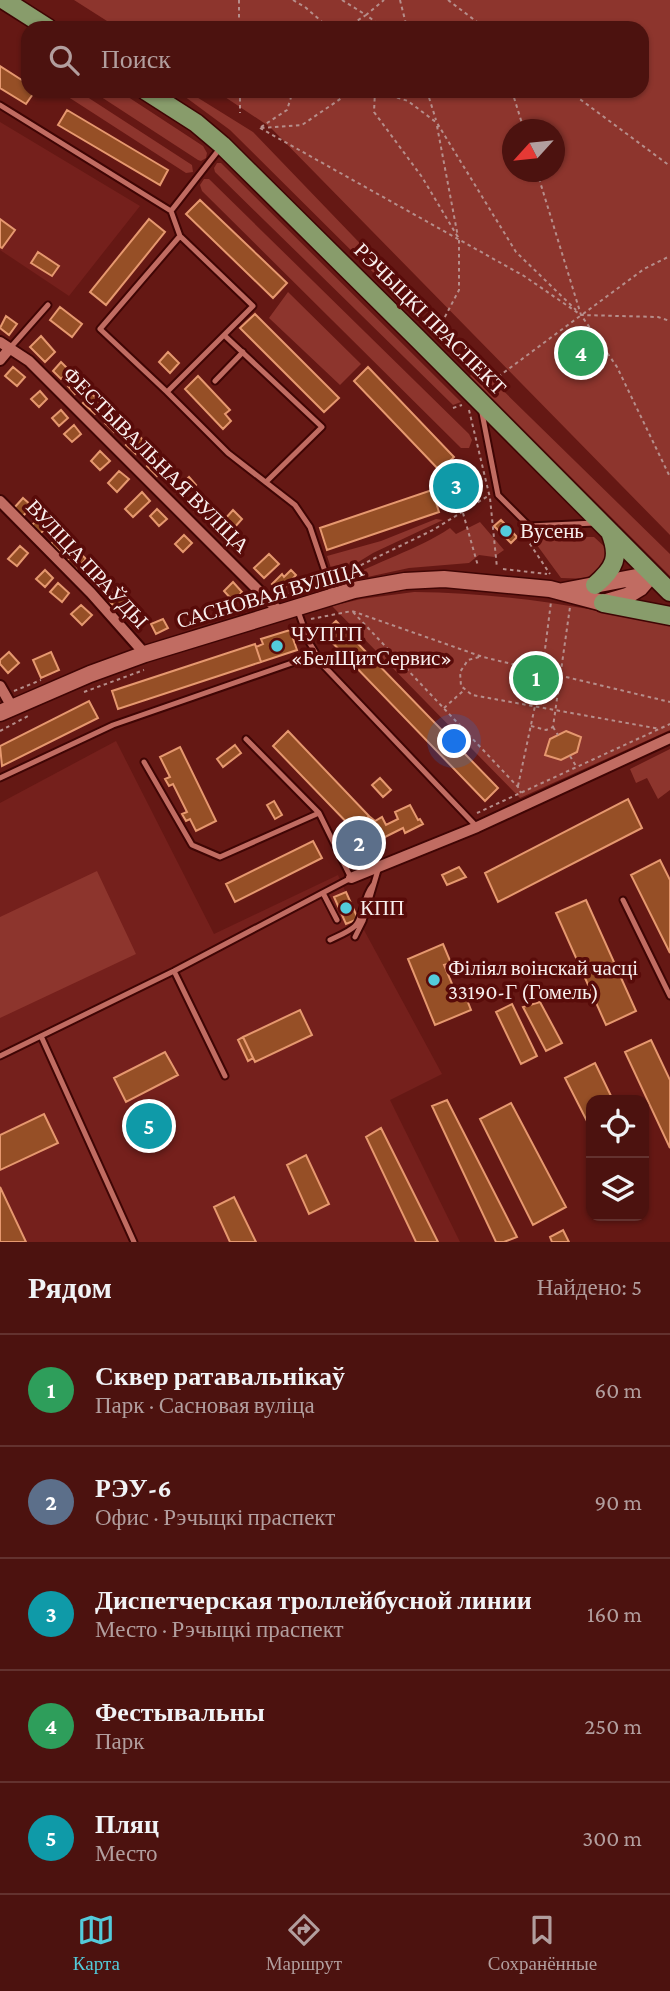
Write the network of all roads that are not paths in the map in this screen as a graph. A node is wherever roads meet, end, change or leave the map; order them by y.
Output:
1 (4, 0) edge
2 (37, 21) edge
3 (157, 98) edge
4 (0, 105) edge
5 (222, 145) junction
6 (171, 211) junction
7 (180, 236) junction
8 (48, 305) dead end
9 (224, 334) junction
10 (5, 345) edge
11 (243, 352) junction
12 (0, 360) edge
13 (215, 381) dead end
14 (167, 392) junction
15 (481, 397) junction
16 (266, 482) junction
17 (0, 500) edge
18 (605, 526) junction
19 (652, 574) junction
20 (595, 585) junction
21 (332, 590) junction
22 (670, 592) edge
23 (561, 599) junction
24 (603, 603) junction
25 (279, 611) junction
26 (298, 611) junction
27 (670, 616) edge
28 (315, 655) junction
29 (146, 661) junction
30 (0, 686) edge
31 (6, 710) edge
32 (670, 738) edge
33 (246, 740) dead end
34 (144, 762) dead end
35 (0, 778) edge
36 (320, 813) junction
37 (477, 827) junction
38 (379, 867) junction
39 (351, 878) junction
40 (373, 885) junction
41 (323, 893) junction
42 (623, 900) dead end
43 (337, 920) dead end
44 (355, 937) dead end
45 (330, 940) dead end
46 (174, 971) junction
47 (670, 996) edge
48 (41, 1036) junction
49 (0, 1056) edge
50 (225, 1076) dead end
51 (134, 1242) edge

1 - 2 main road
3 - 5 main road, РЭЧЫЦКІ ПРАСПЕКТ
4 - 6 lane
5 - 6 lane
5 - 15 main road, РЭЧЫЦКІ ПРАСПЕКТ
6 - 7 lane
7 - 9 lane
7 - 14 lane
8 - 10 lane
9 - 11 lane
9 - 14 lane
10 - 12 street
10 - 25 street, ФЕСТЫВАЛЬНАЯ ВУЛІЦА
11 - 13 lane
11 - 16 lane
14 - 16 lane
15 - 18 main road, РЭЧЫЦКІ ПРАСПЕКТ
15 - 18 lane
16 - 21 lane
17 - 29 street, ВУЛІЦА ПРАЎДЫ
18 - 19 main road, РЭЧЫЦКІ ПРАСПЕКТ
18 - 20 main road
19 - 20 main road, САСНОВАЯ ВУЛІЦА
19 - 22 main road, РЭЧЫЦКІ ПРАСПЕКТ
19 - 24 main road
20 - 23 main road, САСНОВАЯ ВУЛІЦА
21 - 23 main road, САСНОВАЯ ВУЛІЦА
21 - 26 main road, САСНОВАЯ ВУЛІЦА
23 - 24 main road, САСНОВАЯ ВУЛІЦА
24 - 27 main road
25 - 26 main road, САСНОВАЯ ВУЛІЦА
25 - 29 main road, САСНОВАЯ ВУЛІЦА
26 - 28 lane
28 - 35 lane
28 - 37 lane
29 - 31 main road, САСНОВАЯ ВУЛІЦА
30 - 31 street
32 - 37 street
33 - 36 lane
34 - 36 lane
36 - 39 lane
37 - 38 street
38 - 39 street
38 - 40 lane
39 - 41 lane
40 - 44 lane
40 - 45 lane
41 - 43 lane
41 - 46 lane
42 - 47 lane
46 - 48 lane
46 - 50 lane
48 - 49 lane
48 - 51 lane

